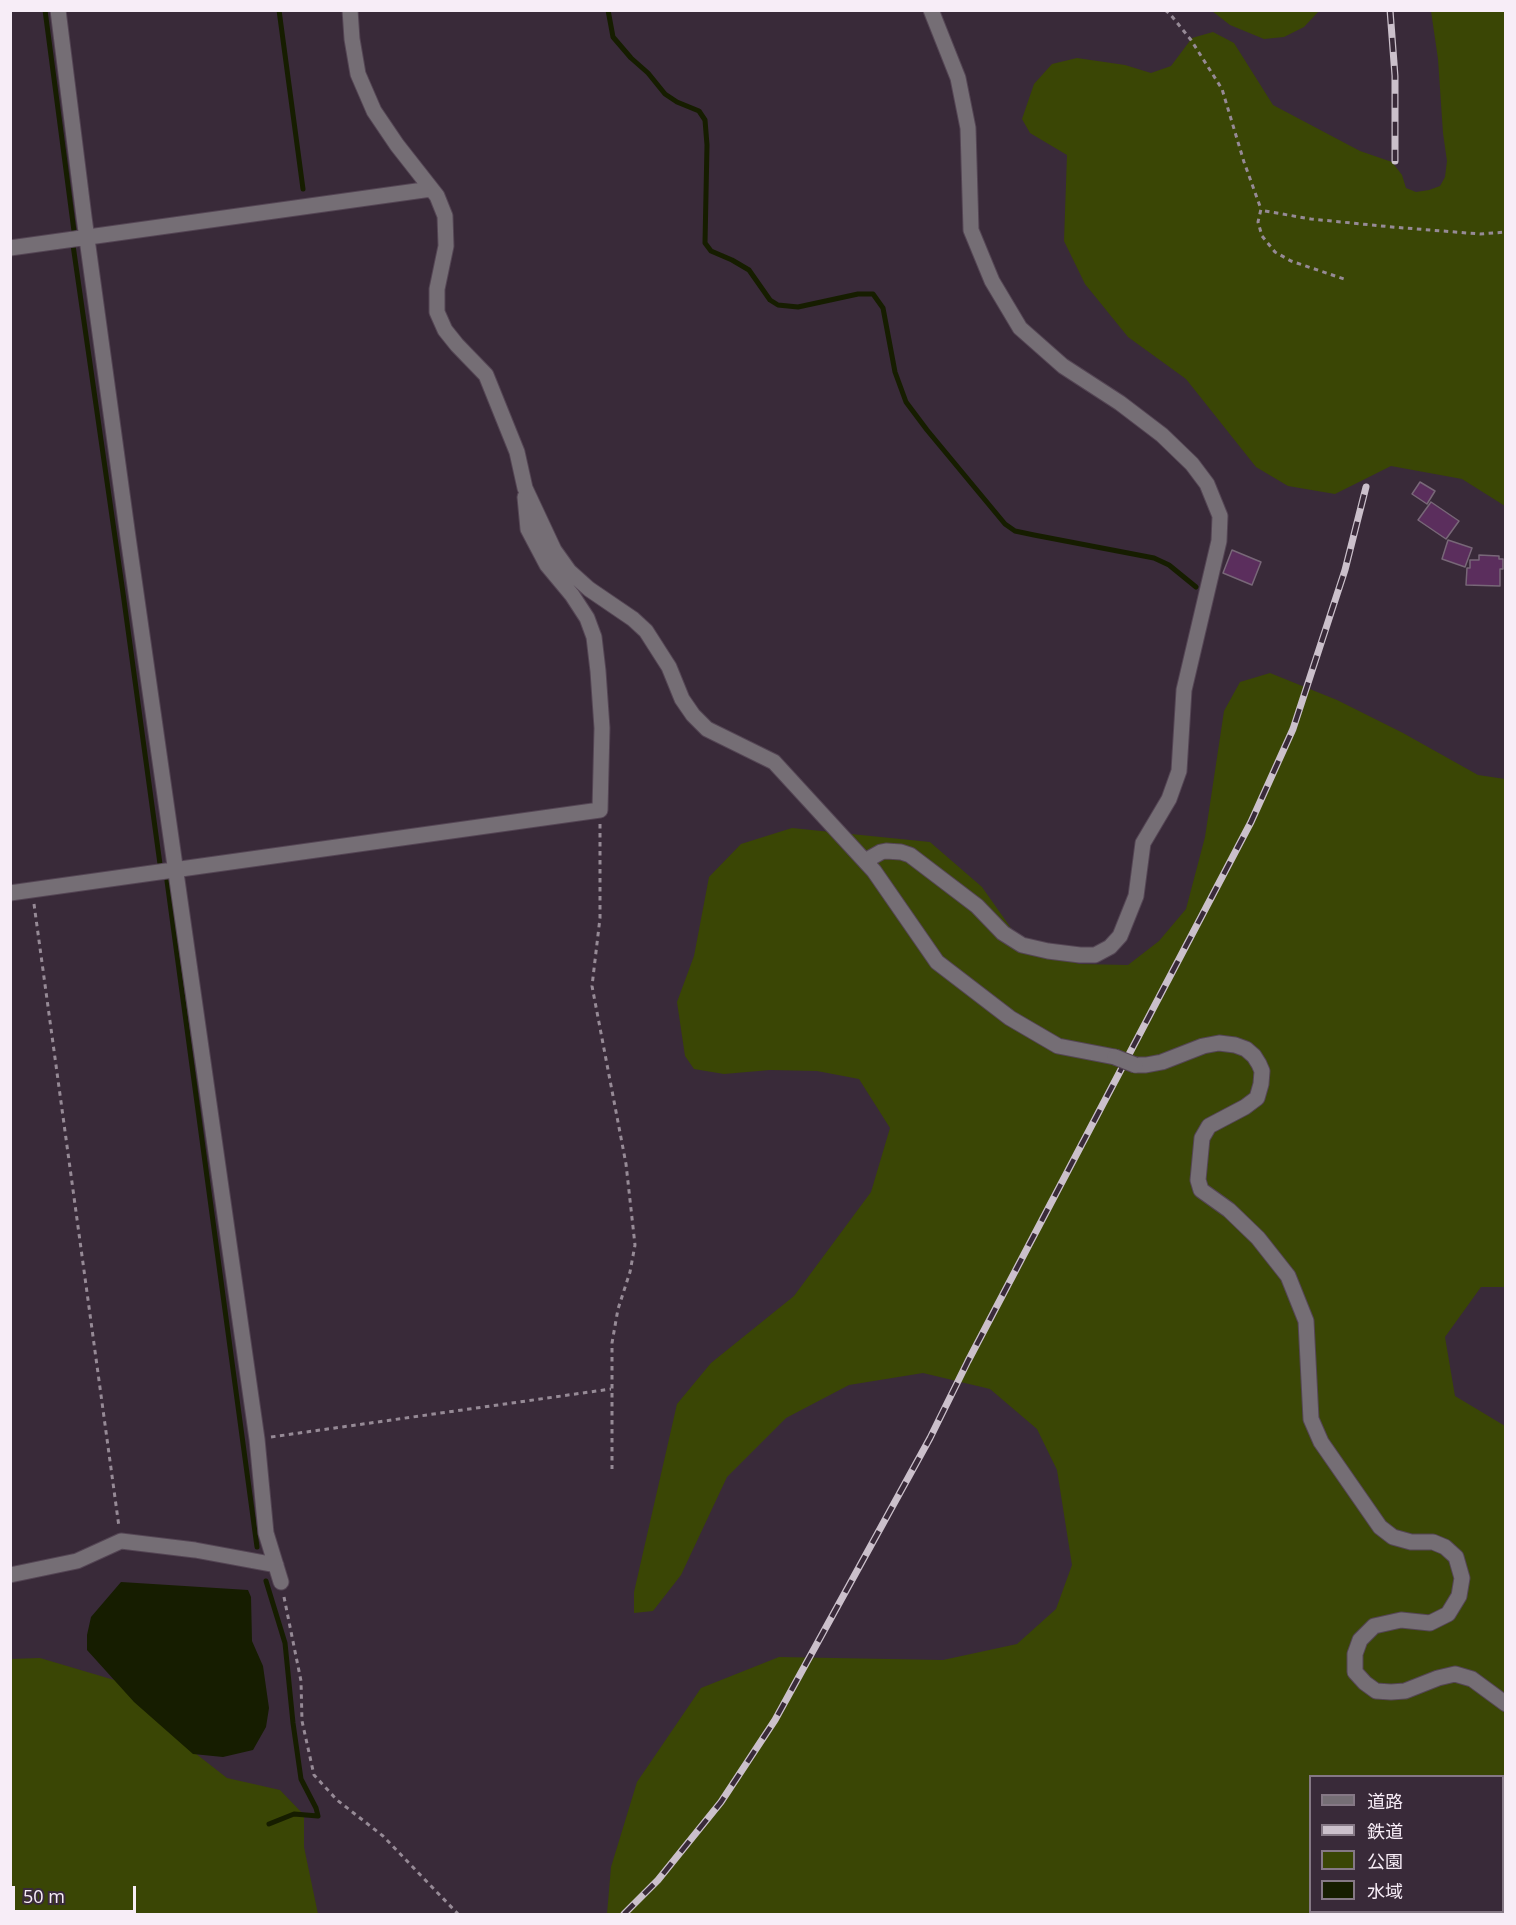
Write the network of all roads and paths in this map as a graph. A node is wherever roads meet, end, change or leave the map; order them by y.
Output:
1 (58, 10) edge
2 (350, 10) edge
3 (931, 10) edge
4 (1165, 10) edge
5 (431, 189) junction
6 (1264, 211) dead end
7 (1506, 231) edge
8 (87, 237) junction
9 (10, 248) edge
10 (1347, 280) dead end
11 (525, 488) junction
12 (600, 810) junction
13 (865, 861) junction
14 (175, 870) junction
15 (32, 890) junction
16 (10, 893) edge
17 (611, 1389) junction
18 (257, 1439) junction
19 (612, 1468) dead end
20 (120, 1541) junction
21 (276, 1565) junction
22 (10, 1575) edge
23 (281, 1581) joint
24 (1506, 1704) edge
25 (458, 1914) edge

1 - 8 street
2 - 5 street
3 - 13 street
4 - 10 path
5 - 8 street
5 - 11 street
6 - 7 path
8 - 9 street
8 - 14 street
11 - 12 street
11 - 13 street
12 - 14 street
12 - 17 path
13 - 24 street, bridge
14 - 15 street
14 - 18 street
15 - 16 street
15 - 20 path
17 - 18 path
17 - 19 path
18 - 21 street
20 - 21 street
20 - 22 street
21 - 23 street
23 - 25 path

